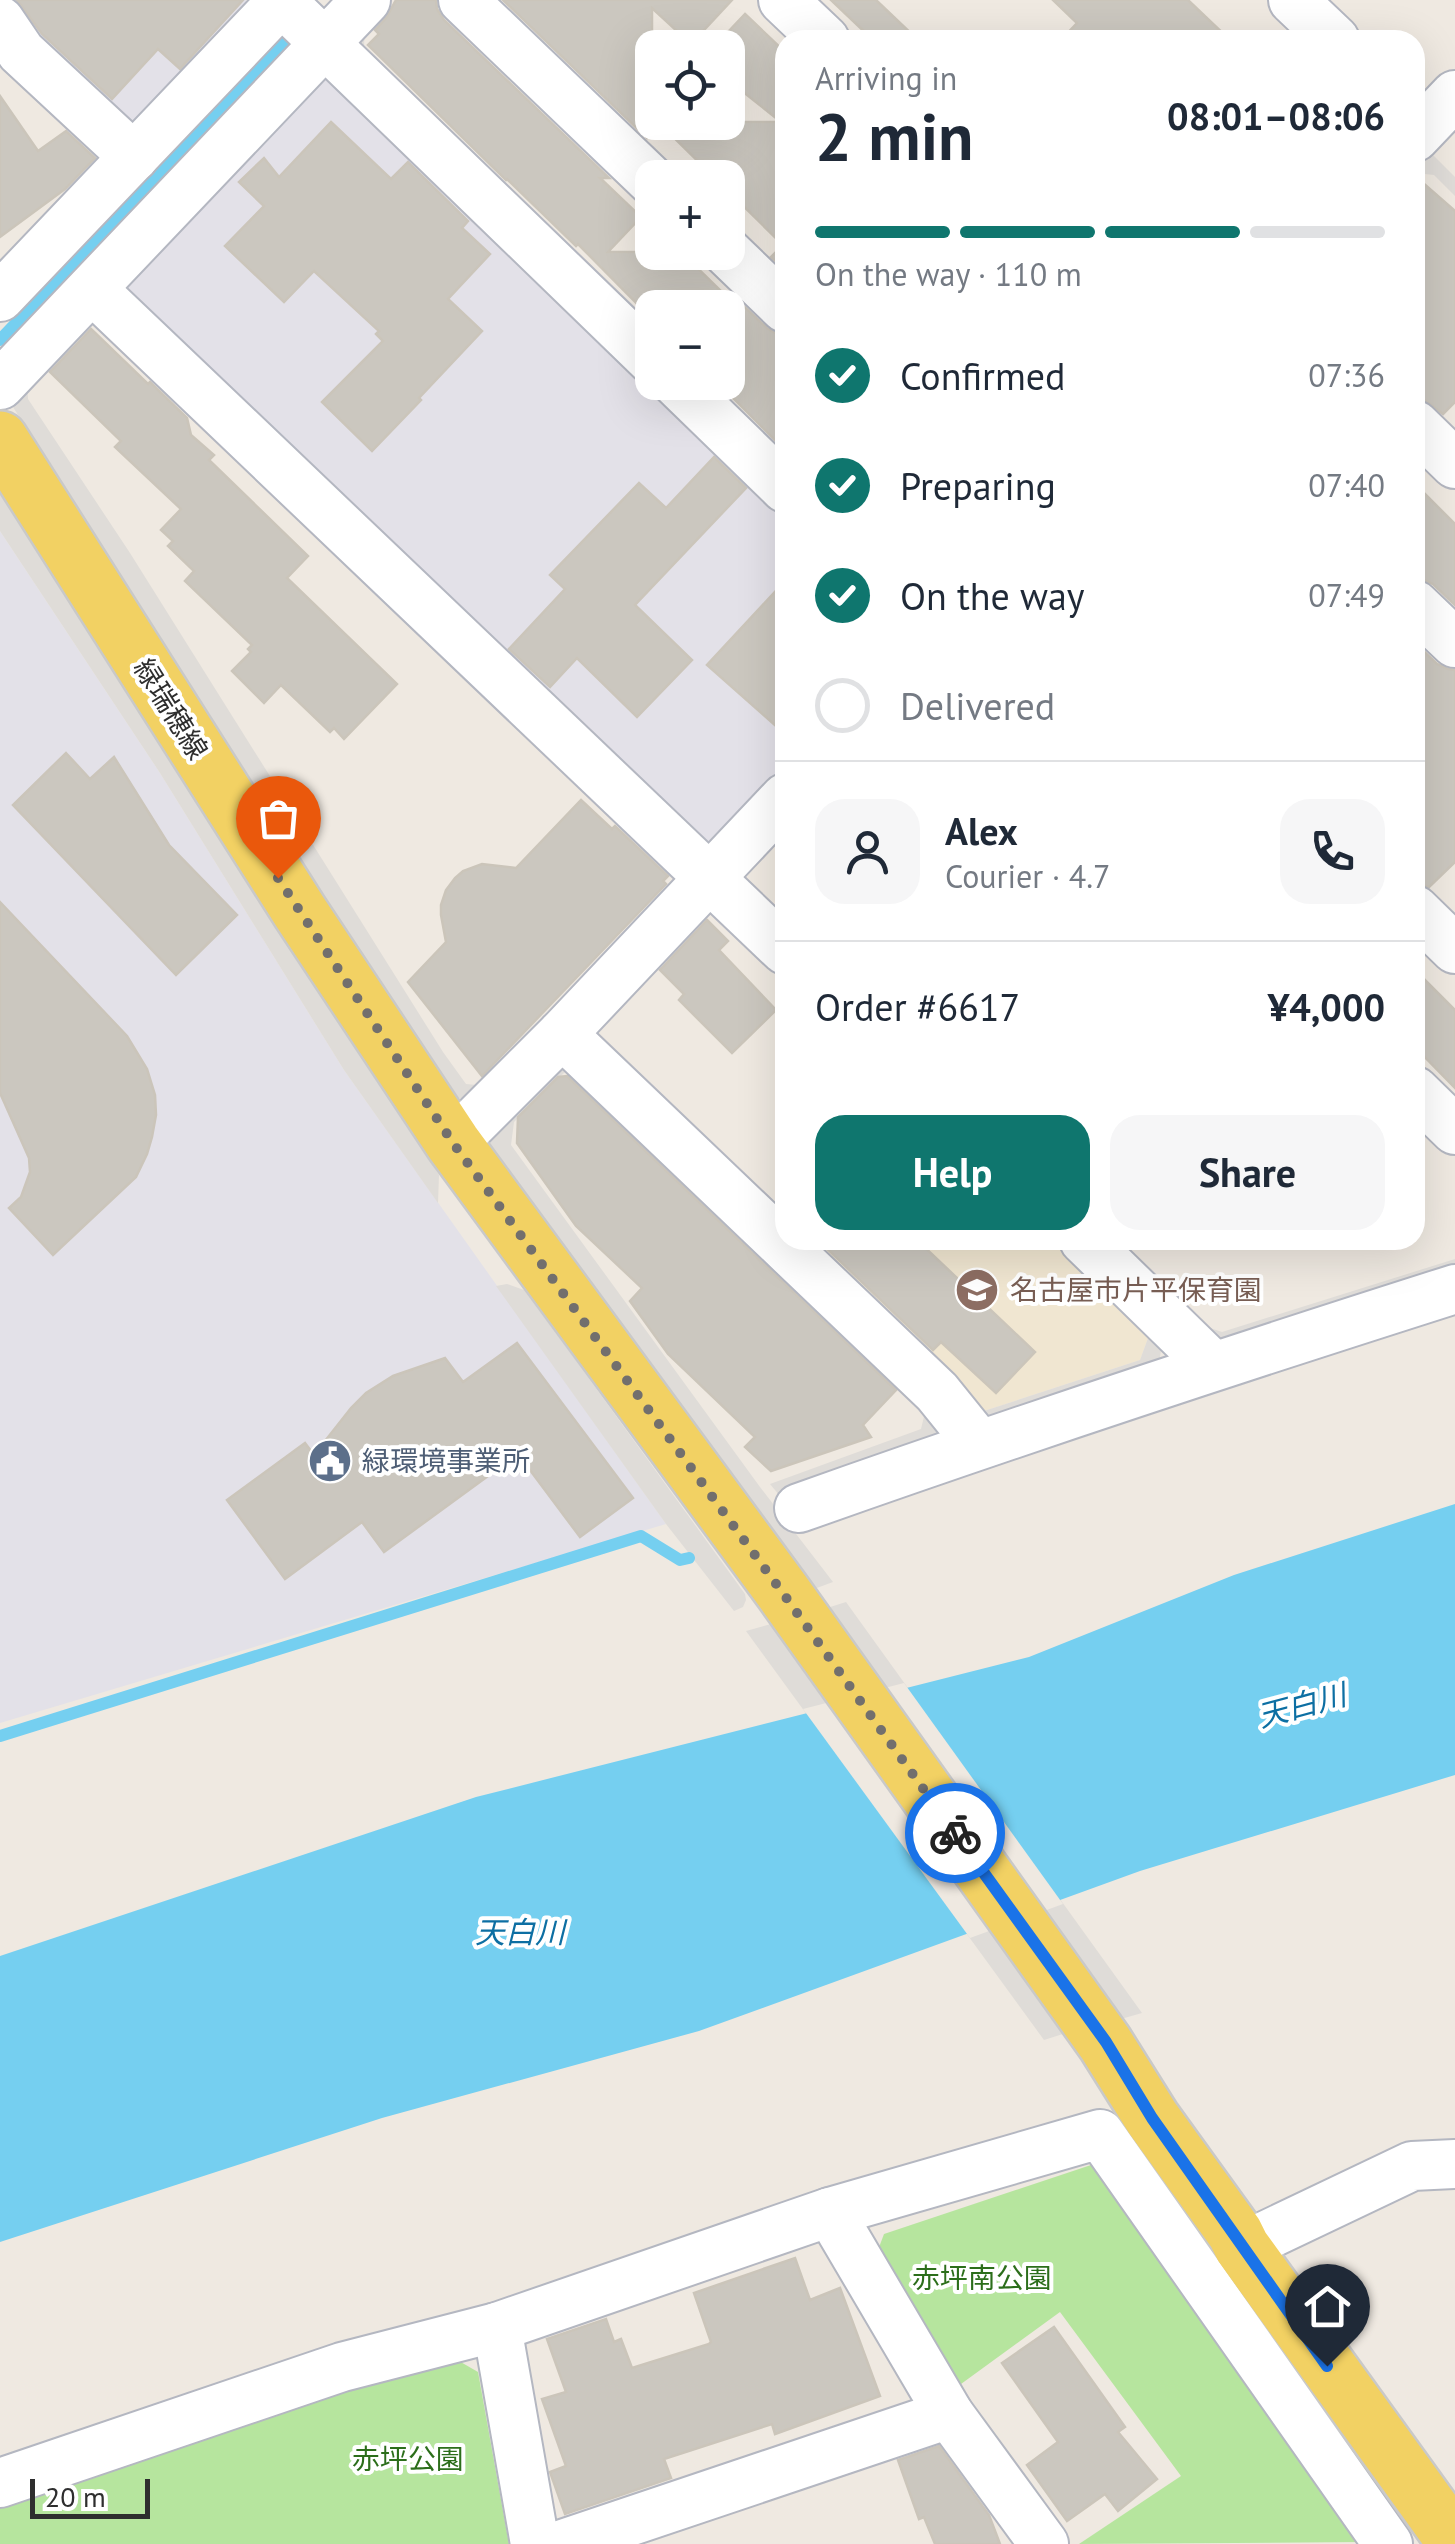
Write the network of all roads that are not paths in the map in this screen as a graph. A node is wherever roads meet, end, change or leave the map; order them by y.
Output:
1 (366, 0) edge
2 (464, 0) edge
3 (783, 0) edge
4 (1292, 0) edge
5 (281, 1) edge
6 (0, 21) edge
7 (814, 30) edge
8 (1324, 30) edge
9 (324, 44) junction
10 (134, 157) junction
11 (635, 165) edge
12 (745, 269) edge
13 (92, 289) junction
14 (0, 298) edge
15 (775, 298) edge
16 (635, 344) edge
17 (0, 384) edge
18 (695, 400) edge
19 (1425, 436) edge
20 (0, 439) edge
21 (1455, 464) edge
22 (775, 478) edge
23 (1425, 614) edge
24 (1455, 643) edge
25 (775, 809) edge
26 (710, 877) junction
27 (1425, 920) edge
28 (775, 940) edge
29 (1455, 949) edge
30 (562, 1034) junction
31 (1425, 1101) edge
32 (1455, 1130) edge
33 (453, 1143) junction
34 (775, 1237) edge
35 (788, 1250) edge
36 (1094, 1250) edge
37 (1455, 1289) edge
38 (1213, 1366) junction
39 (979, 1444) junction
40 (799, 1508) dead end
41 (1455, 2164) edge
42 (830, 2212) junction
43 (1242, 2248) junction
44 (498, 2328) junction
45 (949, 2414) junction
46 (0, 2484) edge
47 (1455, 2542) edge
48 (535, 2544) edge
49 (563, 2544) edge
50 (1044, 2544) edge
51 (1388, 2544) edge

1 - 9 street
2 - 11 street
3 - 7 street
4 - 8 street
5 - 9 street
5 - 10 street
6 - 10 street
9 - 13 street
9 - 16 street
10 - 14 street
12 - 15 street
13 - 17 street
13 - 26 street
18 - 22 street
19 - 21 street
20 - 33 main road, 緑瑞穂線
23 - 24 street
25 - 26 street
26 - 28 street
26 - 30 street
27 - 29 street
30 - 33 street
30 - 34 street
31 - 32 street
33 - 43 main road, 緑瑞穂線
35 - 39 street
36 - 38 street
37 - 38 street
38 - 39 street
39 - 40 street
41 - 43 street
42 - 44 street
42 - 45 street
42 - 51 street
43 - 47 main road, 緑瑞穂線
44 - 46 street
44 - 48 street
45 - 49 street
45 - 50 street

